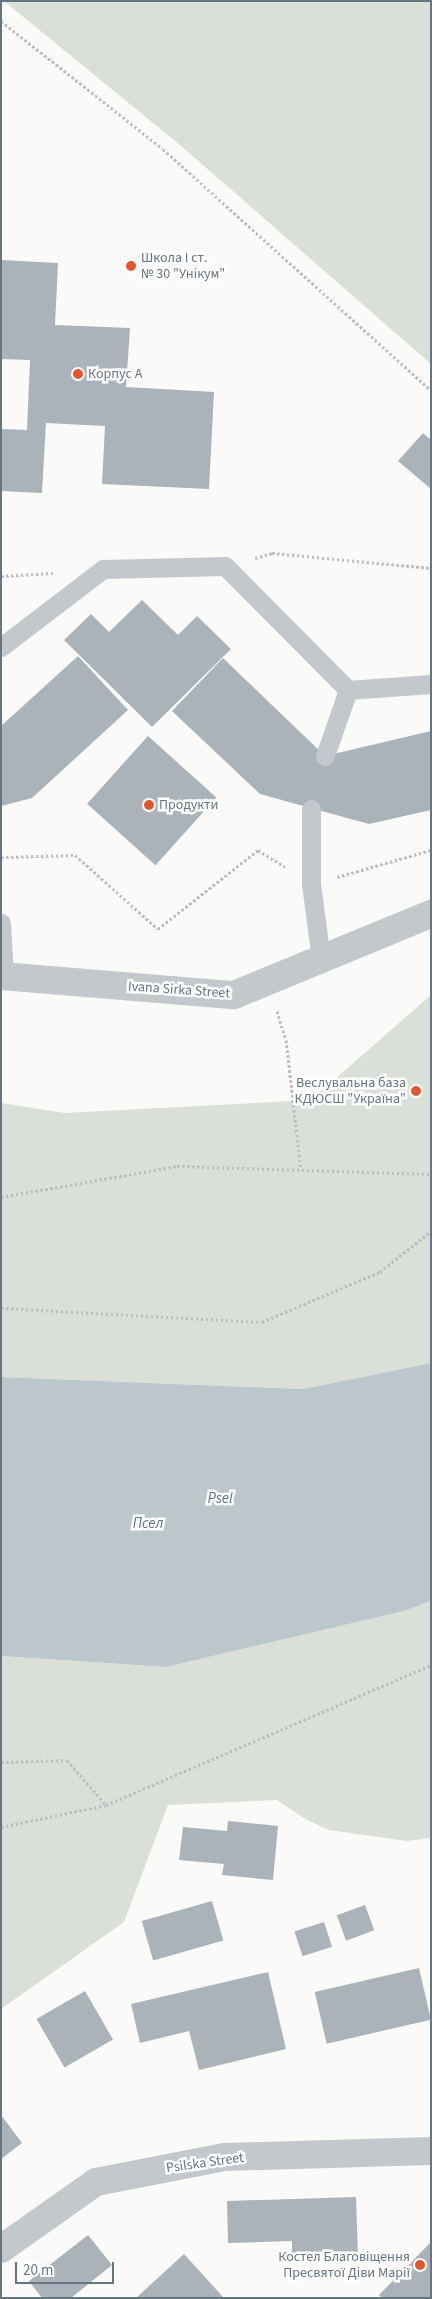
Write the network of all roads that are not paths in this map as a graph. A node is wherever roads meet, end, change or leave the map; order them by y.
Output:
1 (1, 647) edge
2 (431, 684) edge
3 (348, 690) junction
4 (325, 756) dead end
5 (311, 808) dead end
6 (431, 914) edge
7 (1, 923) edge
8 (321, 959) junction
9 (3, 976) edge
10 (431, 2151) edge
11 (1, 2249) edge

1 - 3 lane
2 - 3 lane
3 - 4 lane
5 - 8 lane
6 - 8 street, Ivana Sirka Street
7 - 9 lane
8 - 9 street, Ivana Sirka Street
10 - 11 street, Psilska Street

